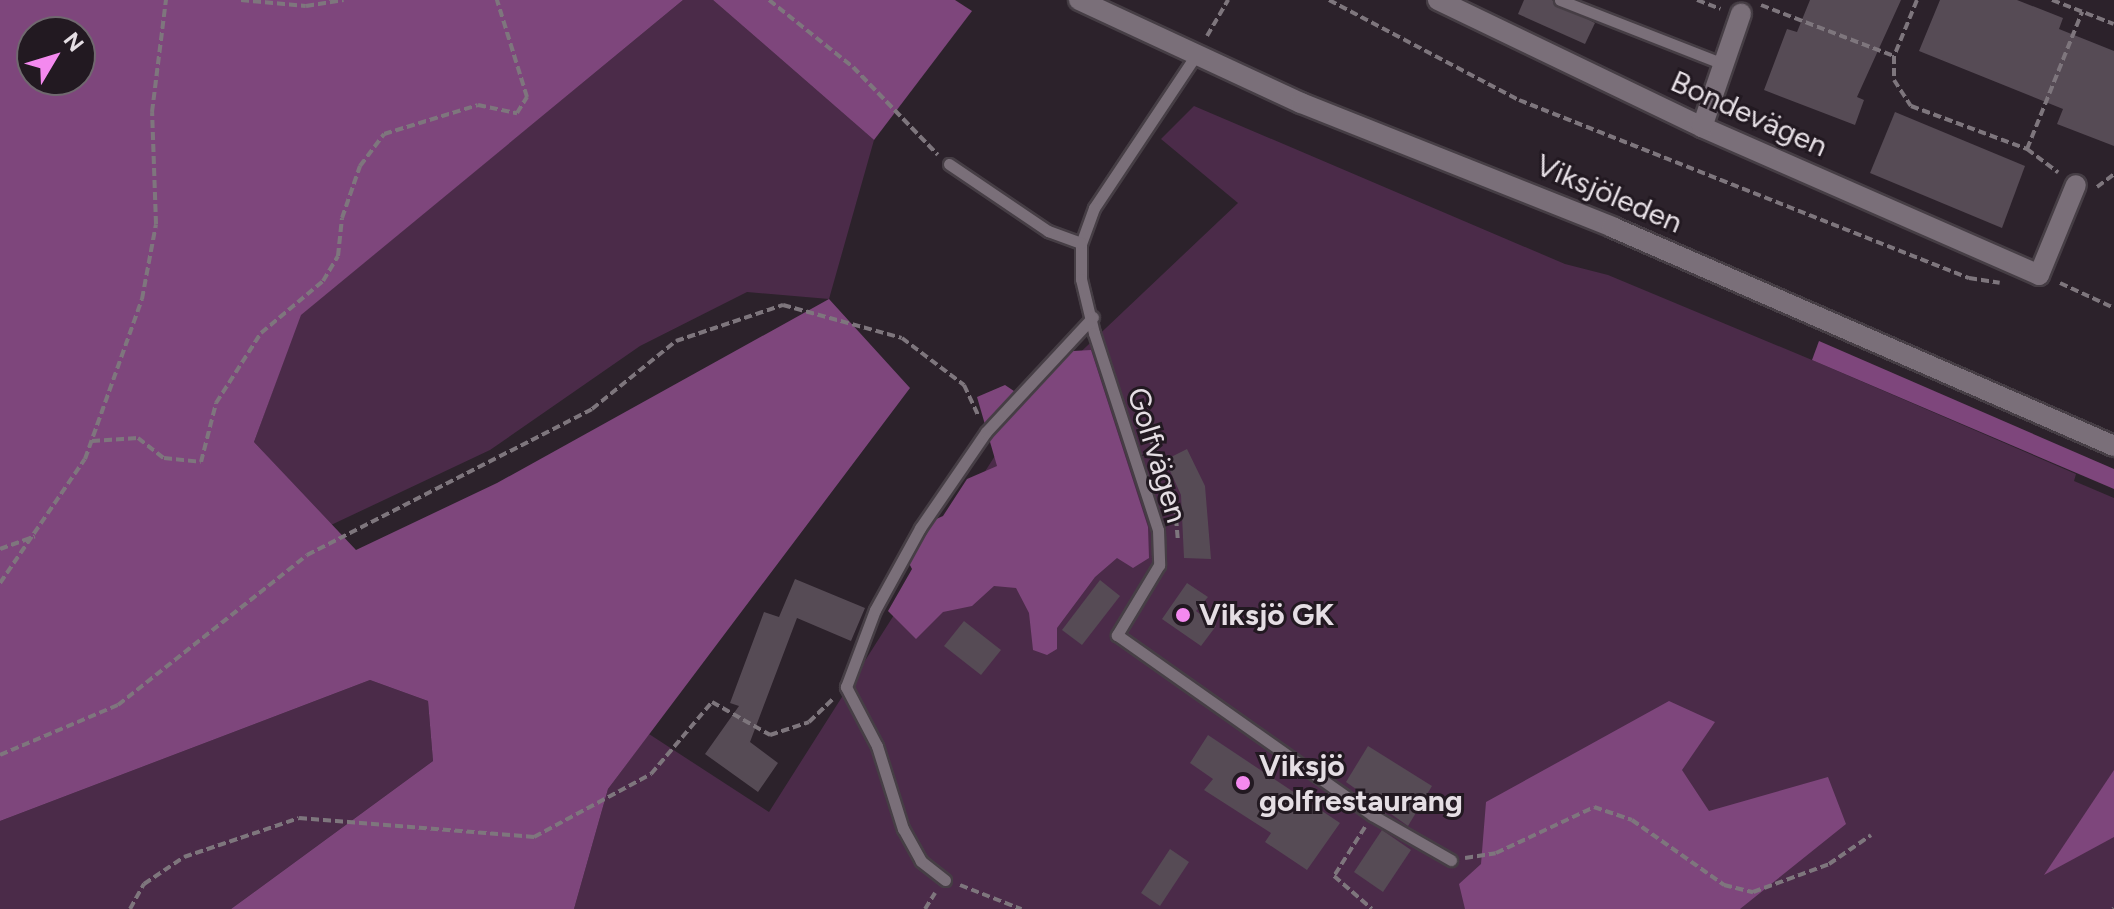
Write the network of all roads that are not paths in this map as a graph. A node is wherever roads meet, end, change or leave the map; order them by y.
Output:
1 (1079, 0) edge
2 (1438, 0) edge
3 (1560, 0) edge
4 (1741, 14) dead end
5 (1196, 55) junction
6 (1721, 63) junction
7 (1702, 127) junction
8 (949, 164) road end
9 (2076, 185) road end
10 (1081, 243) junction
11 (1093, 317) junction
12 (2114, 446) edge
13 (1451, 860) road end
14 (945, 880) road end

1 - 5 main road, Viksjöleden
2 - 7 main road, Bondevägen
3 - 6 lane
4 - 6 main road
5 - 10 lane, Golfvägen
5 - 12 main road, Viksjöleden
6 - 7 main road
7 - 9 main road, Bondevägen
8 - 10 lane
10 - 11 lane, Golfvägen
11 - 13 lane, Golfvägen
11 - 14 lane

